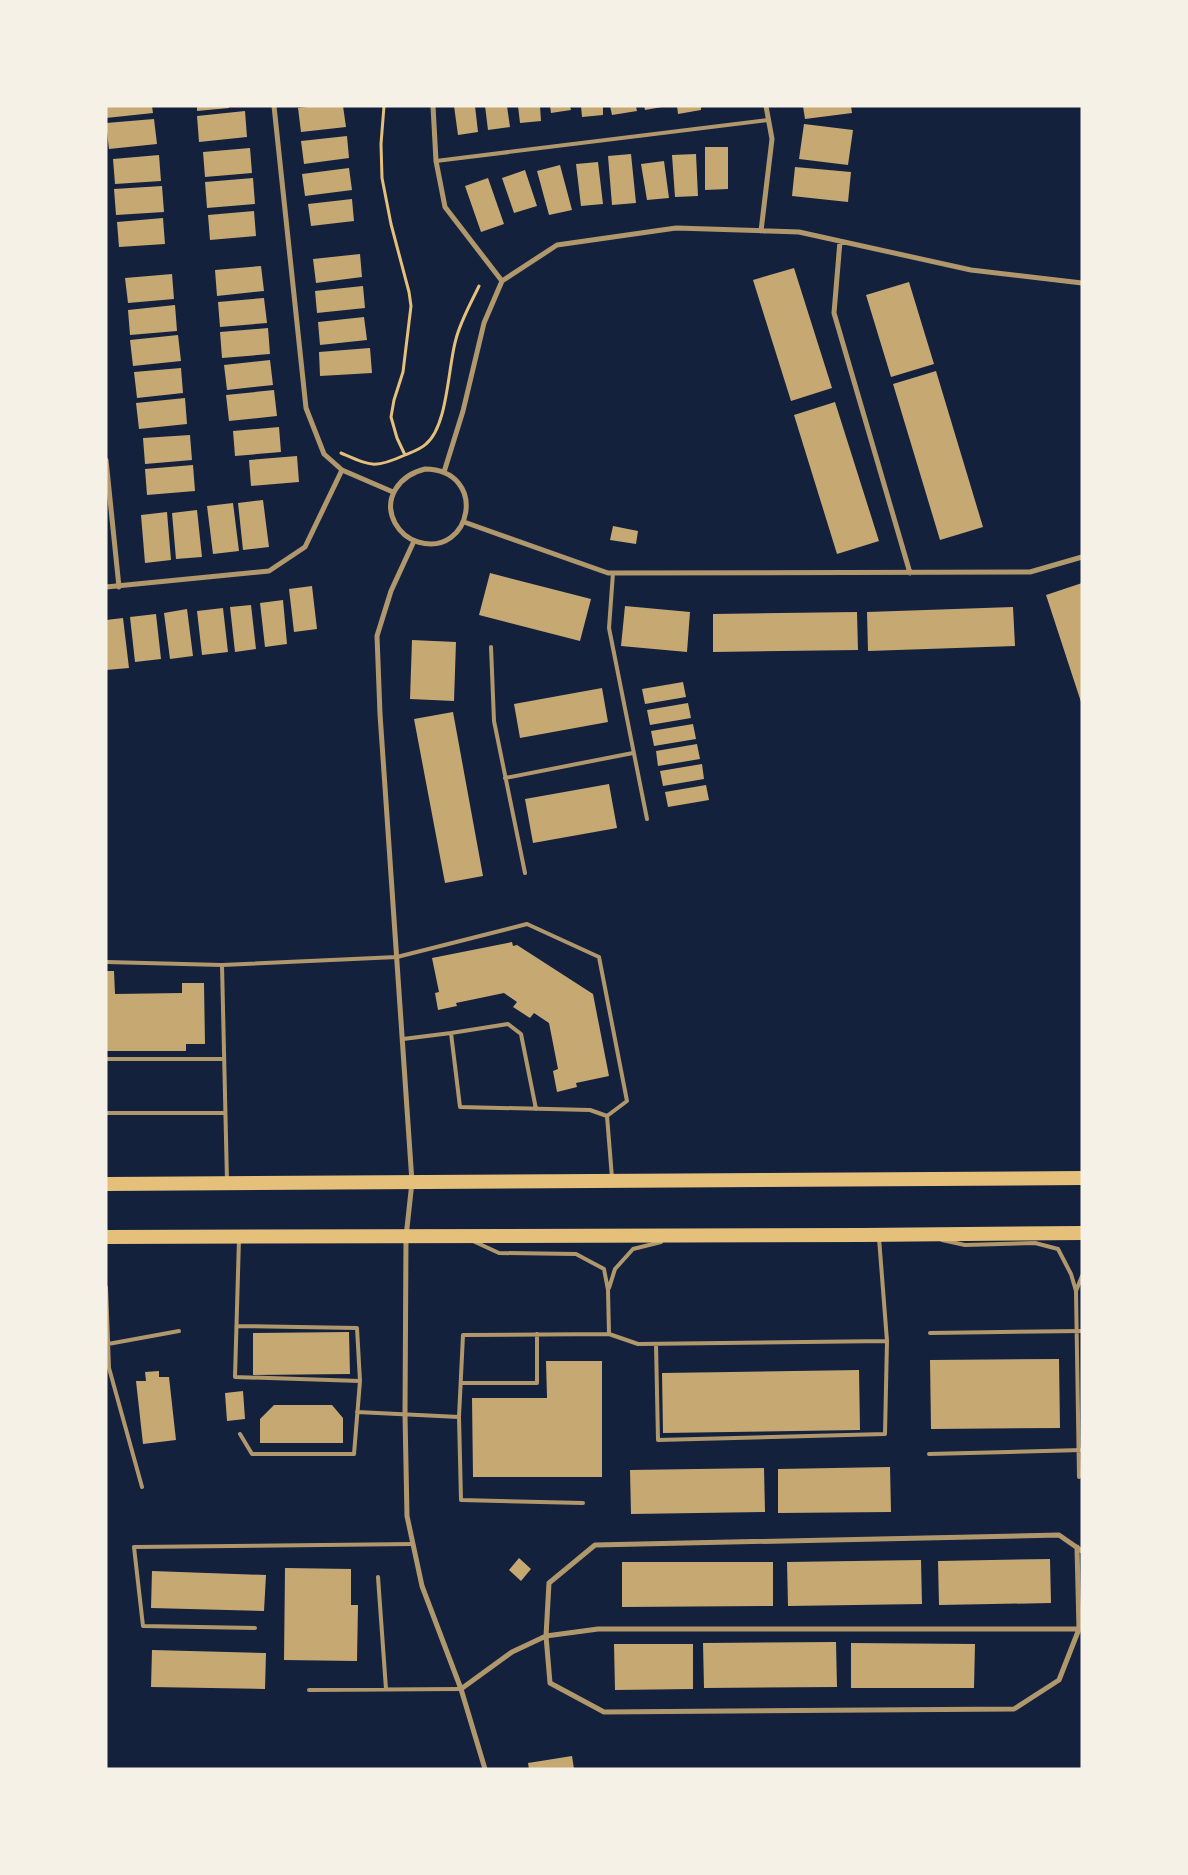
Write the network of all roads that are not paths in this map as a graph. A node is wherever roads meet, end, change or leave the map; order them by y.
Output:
1 (274, 106) edge
2 (433, 106) edge
3 (766, 106) edge
4 (768, 120) junction
5 (436, 162) junction
6 (761, 231) junction
7 (840, 241) junction
8 (502, 281) junction
9 (1082, 283) edge
10 (106, 460) edge
11 (342, 470) junction
12 (444, 472) junction
13 (393, 492) junction
14 (464, 522) junction
15 (414, 541) junction
16 (1082, 557) edge
17 (613, 573) junction
18 (910, 573) junction
19 (106, 587) edge
20 (119, 587) junction
21 (491, 647) dead end
22 (634, 753) junction
23 (505, 778) junction
24 (647, 819) dead end
25 (525, 873) dead end
26 (397, 957) junction
27 (106, 962) edge
28 (222, 965) junction
29 (451, 1033) junction
30 (403, 1038) junction
31 (106, 1059) edge
32 (224, 1059) junction
33 (536, 1109) junction
34 (106, 1113) edge
35 (225, 1113) junction
36 (607, 1116) junction
37 (1082, 1178) edge
38 (412, 1182) junction
39 (613, 1182) junction
40 (227, 1183) junction
41 (106, 1184) edge
42 (1082, 1233) edge
43 (879, 1235) junction
44 (920, 1235) junction
45 (239, 1236) junction
46 (680, 1236) junction
47 (106, 1237) edge
48 (406, 1237) junction
49 (465, 1237) junction
50 (1082, 1276) edge
51 (106, 1287) edge
52 (608, 1290) junction
53 (1076, 1290) junction
54 (237, 1326) junction
55 (1079, 1331) edge
56 (179, 1332) dead end
57 (930, 1333) dead end
58 (537, 1334) junction
59 (609, 1334) junction
60 (887, 1341) junction
61 (108, 1344) junction
62 (656, 1344) junction
63 (360, 1381) junction
64 (461, 1383) junction
65 (357, 1412) junction
66 (405, 1415) junction
67 (459, 1417) junction
68 (240, 1434) dead end
69 (1080, 1450) edge
70 (929, 1454) dead end
71 (1079, 1477) dead end
72 (142, 1487) dead end
73 (583, 1503) dead end
74 (413, 1544) junction
75 (1079, 1549) edge
76 (378, 1577) dead end
77 (255, 1628) dead end
78 (1080, 1629) edge
79 (546, 1636) junction
80 (386, 1689) junction
81 (461, 1689) junction
82 (309, 1690) dead end
83 (485, 1769) edge

1 - 11 street
2 - 5 street
3 - 4 street
4 - 5 lane
4 - 6 street
5 - 8 street
6 - 7 street
6 - 8 street
7 - 9 street
7 - 18 street
8 - 12 street
10 - 20 street
11 - 13 street
11 - 20 street
12 - 13 street
12 - 14 street
13 - 15 street
14 - 15 street
14 - 17 street
15 - 26 street
16 - 18 street
17 - 18 street
17 - 22 lane
19 - 20 street
21 - 23 lane
22 - 23 lane
22 - 24 lane
23 - 25 lane
26 - 28 lane
26 - 30 street
26 - 36 lane
27 - 28 lane
28 - 32 lane
29 - 30 lane
29 - 33 lane
29 - 33 lane
30 - 38 street
31 - 32 lane
32 - 35 lane
33 - 36 lane
34 - 35 lane
35 - 40 lane
36 - 39 lane
37 - 39 highway
38 - 39 highway
38 - 40 highway
38 - 48 street
40 - 41 highway
42 - 44 highway
43 - 44 highway
43 - 46 highway
43 - 60 lane
44 - 53 lane
45 - 47 highway
45 - 48 highway
45 - 54 lane
46 - 49 highway
46 - 52 lane
48 - 49 highway
48 - 66 street
49 - 52 lane
50 - 53 lane
51 - 61 lane
52 - 59 lane
53 - 55 lane
54 - 63 lane
54 - 63 lane
55 - 57 lane
55 - 69 lane
56 - 61 lane
58 - 59 lane
58 - 64 lane
58 - 64 lane
59 - 62 lane
60 - 62 lane
60 - 62 lane
61 - 72 lane
63 - 65 lane
64 - 67 lane
65 - 66 lane
65 - 68 lane
66 - 67 lane
66 - 74 street
67 - 73 lane
69 - 70 lane
69 - 71 lane
74 - 77 lane
74 - 81 street
75 - 78 street
75 - 79 street
76 - 80 lane
78 - 79 street
78 - 79 street
79 - 81 street
80 - 81 lane
80 - 82 lane
81 - 83 street

